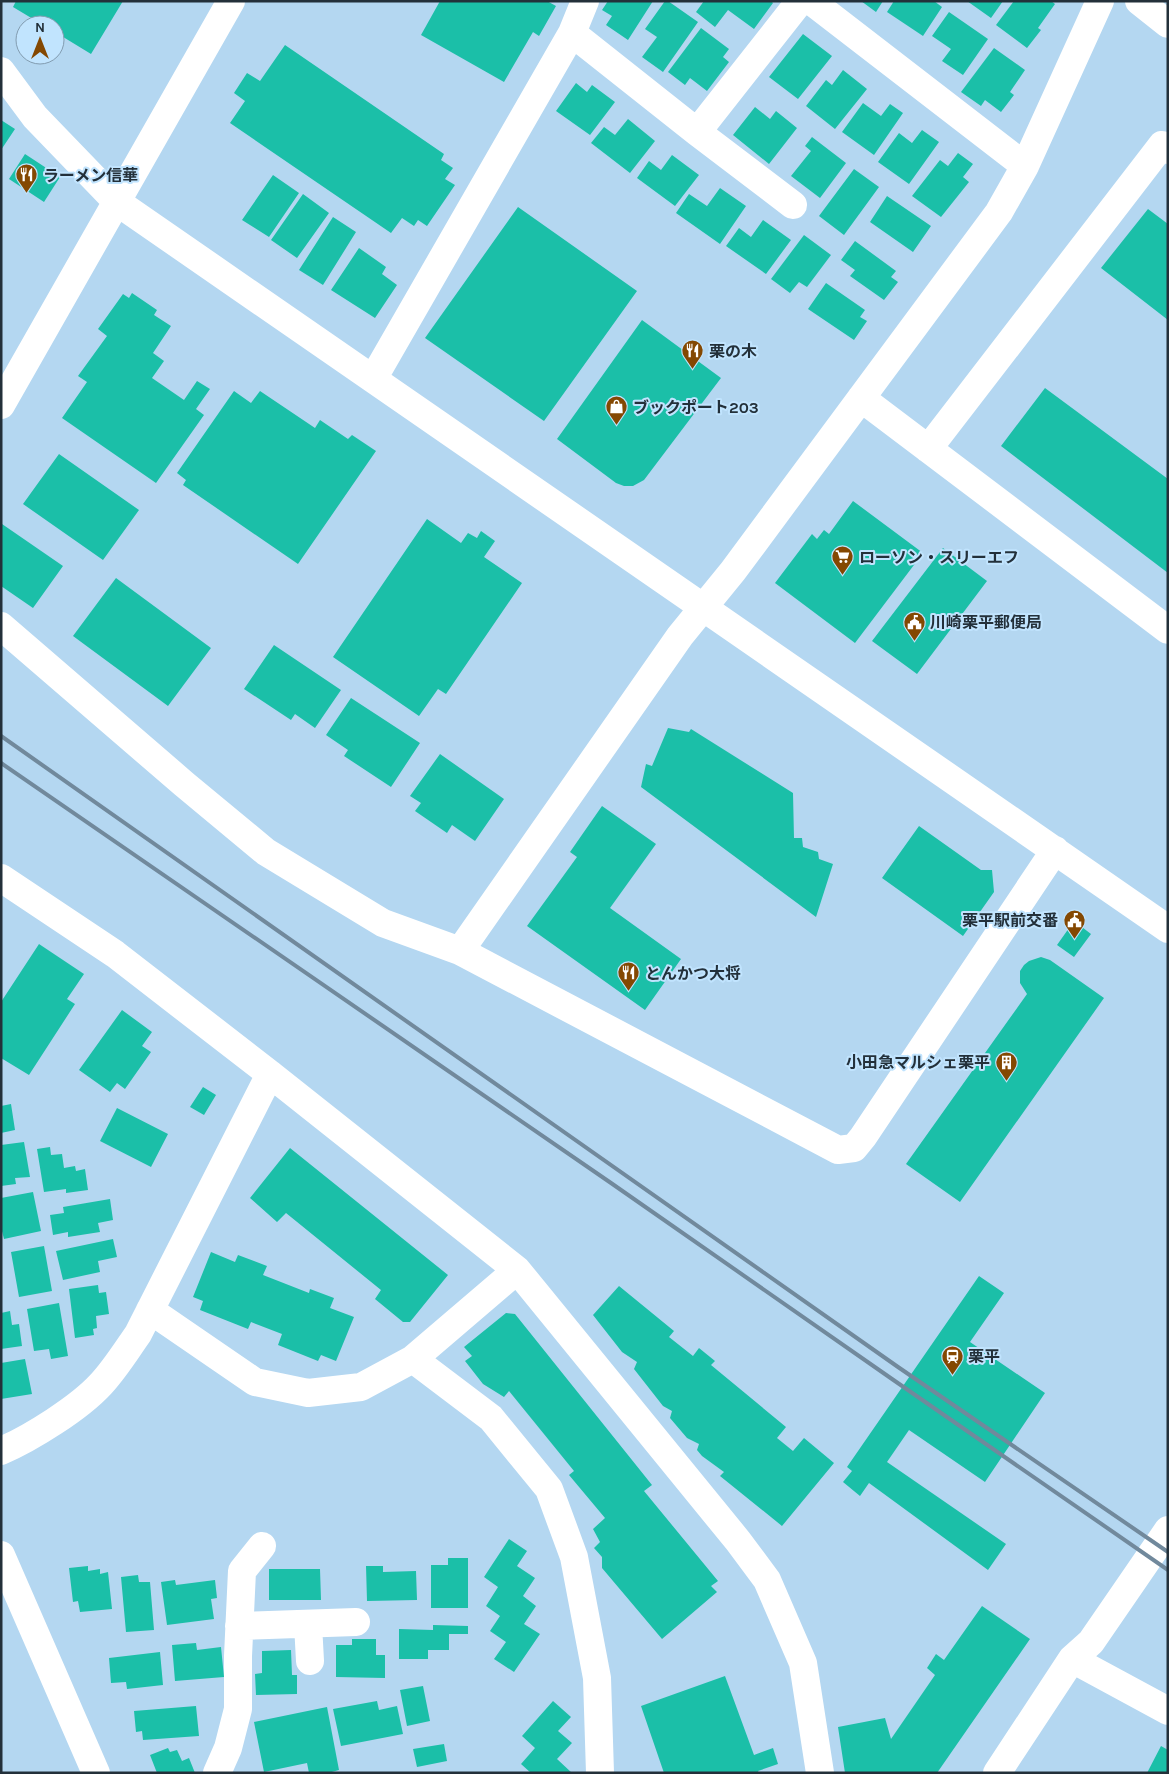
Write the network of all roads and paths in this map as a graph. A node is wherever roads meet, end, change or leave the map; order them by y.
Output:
1 (231, 1) edge
2 (584, 1) edge
3 (800, 1) edge
4 (811, 1) edge
5 (1100, 1) edge
6 (1139, 1) edge
7 (1168, 24) edge
8 (572, 33) junction
9 (1, 71) edge
10 (697, 132) junction
11 (1168, 150) edge
12 (1025, 166) junction
13 (117, 202) junction
14 (793, 205) dead end
15 (373, 379) junction
16 (861, 398) junction
17 (1, 405) edge
18 (928, 449) junction
19 (703, 607) junction
20 (1, 626) edge
21 (1168, 630) edge
22 (1055, 850) junction
23 (1, 878) edge
24 (1168, 929) edge
25 (460, 951) junction
26 (270, 1074) junction
27 (517, 1270) junction
28 (150, 1310) junction
29 (414, 1359) junction
30 (1, 1451) edge
31 (1168, 1530) edge
32 (262, 1546) dead end
33 (1, 1555) edge
34 (356, 1622) dead end
35 (308, 1624) junction
36 (238, 1626) junction
37 (1081, 1650) junction
38 (310, 1661) dead end
39 (1168, 1711) edge
40 (96, 1773) edge
41 (217, 1773) edge
42 (600, 1773) edge
43 (820, 1773) edge
44 (997, 1773) edge

1 - 13 street
2 - 8 street
3 - 10 street
4 - 12 street
5 - 12 street
6 - 7 street
8 - 10 street
8 - 15 street
9 - 13 street
10 - 14 street
11 - 18 street
12 - 16 street
13 - 15 street
13 - 17 street
15 - 19 street
16 - 18 street
16 - 19 street
18 - 21 street
19 - 22 street
19 - 25 street
20 - 25 street
22 - 24 street
22 - 25 street
23 - 26 street
26 - 27 street
26 - 28 street
27 - 29 street
27 - 43 street
28 - 29 street
28 - 30 street
29 - 42 street
31 - 37 street
32 - 36 street
33 - 40 street
34 - 35 street
35 - 36 street
35 - 38 street
36 - 41 street
37 - 39 street
37 - 44 street

